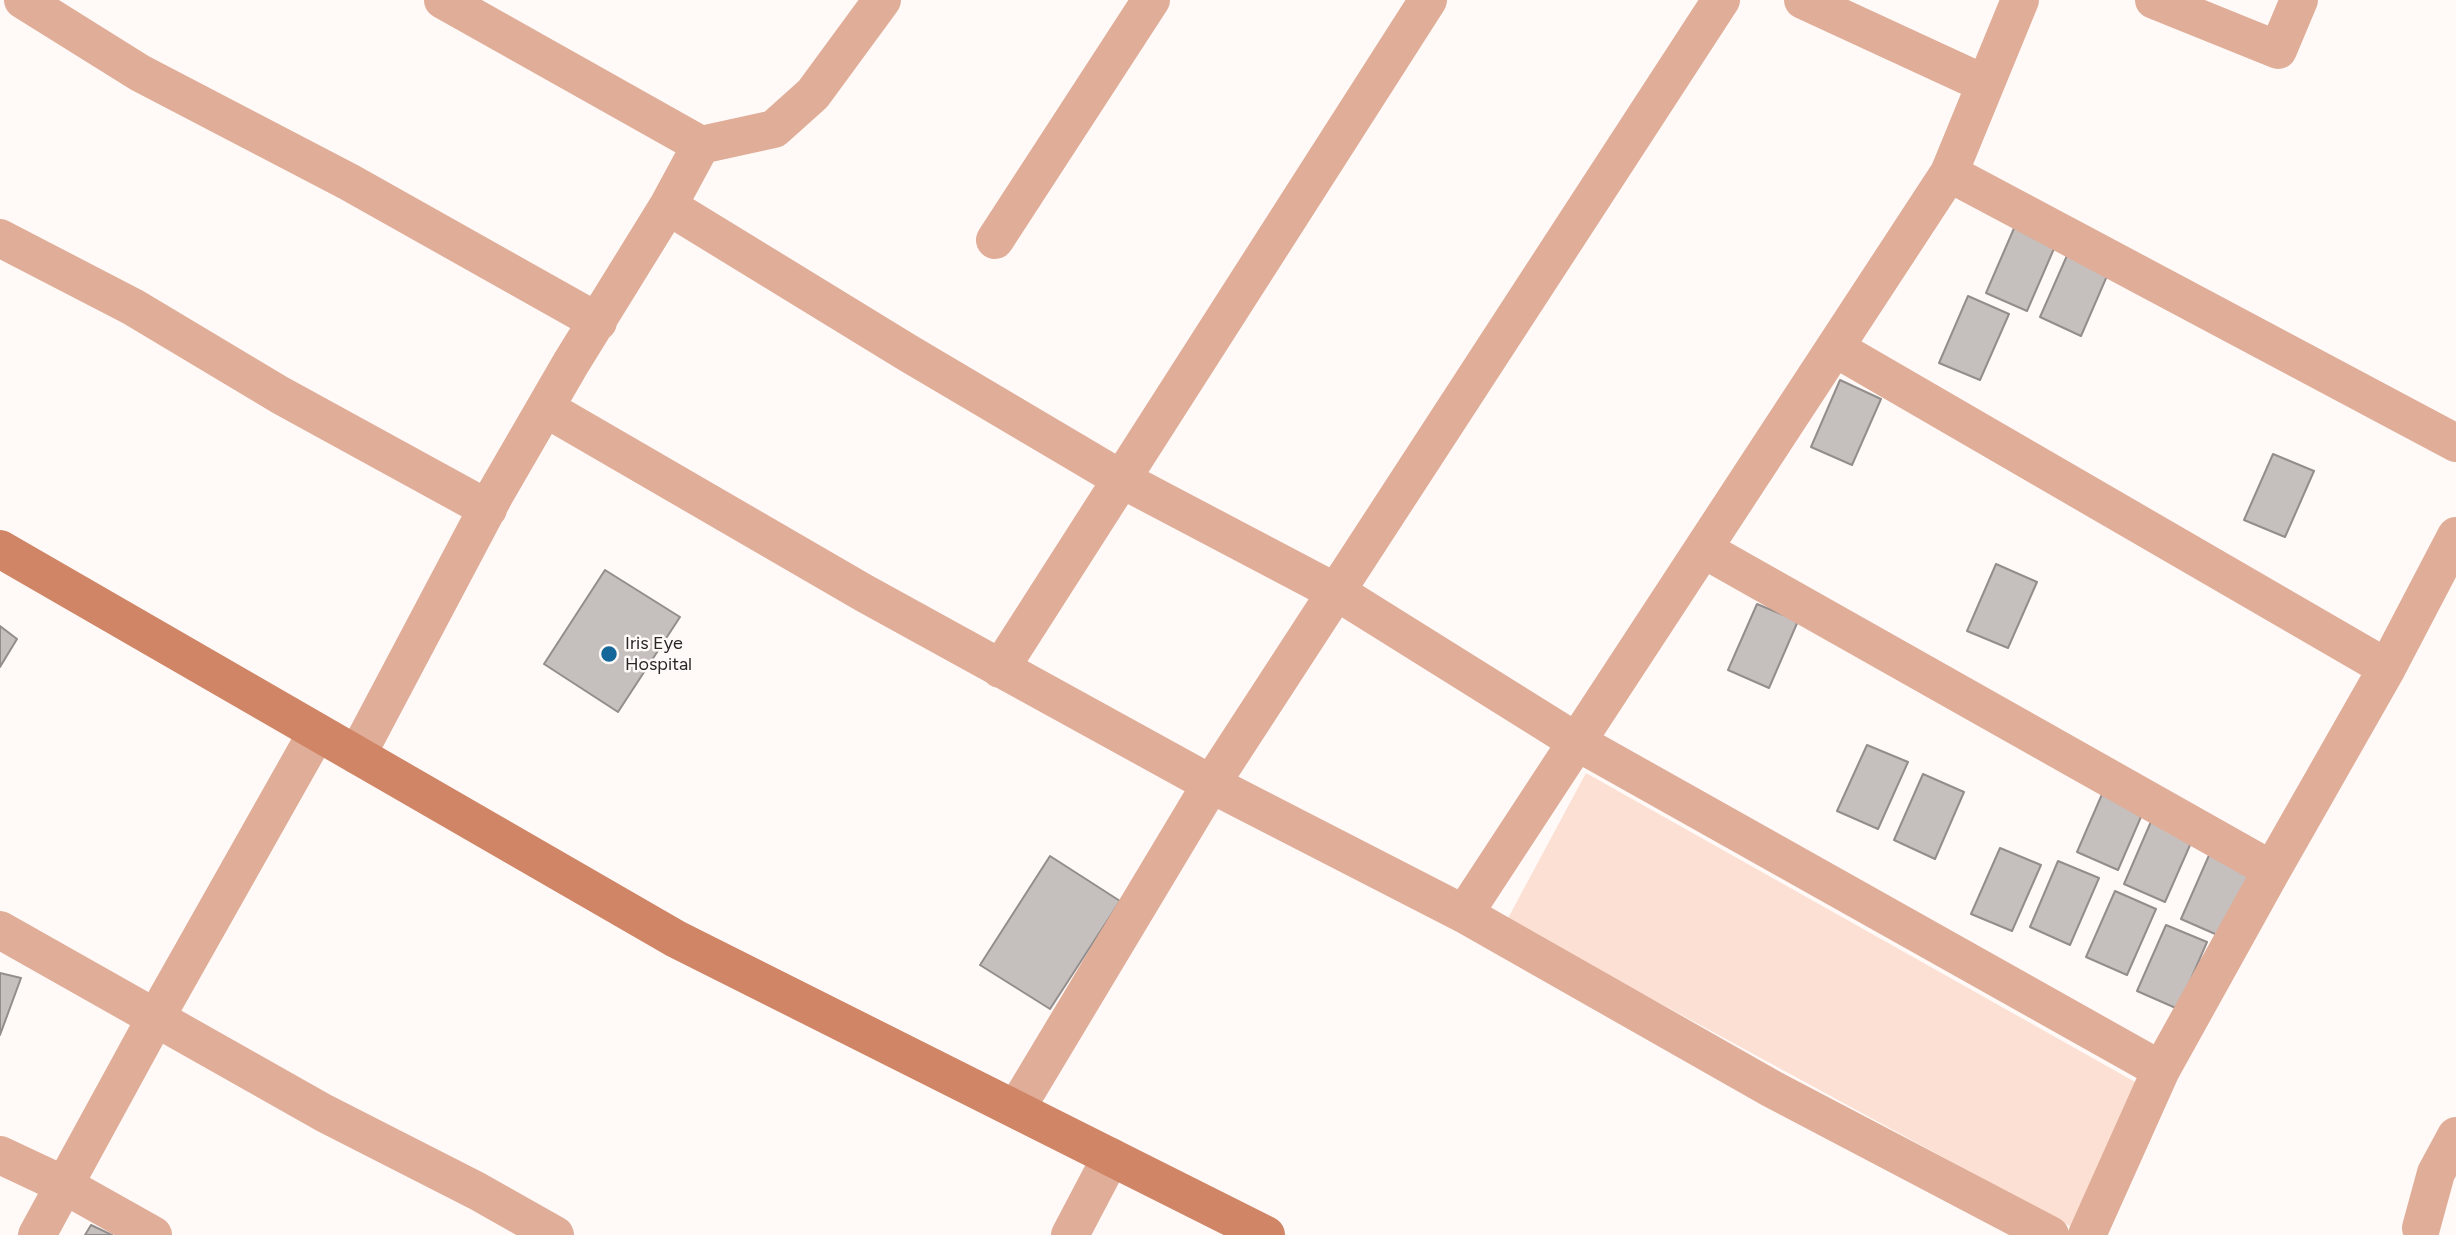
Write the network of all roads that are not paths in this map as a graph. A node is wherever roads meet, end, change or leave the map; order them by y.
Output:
1 (23, 0) edge
2 (443, 0) edge
3 (882, 0) edge
4 (1151, 0) edge
5 (1428, 0) edge
6 (1721, 0) edge
7 (1803, 0) edge
8 (2020, 0) edge
9 (2154, 0) edge
10 (2300, 0) edge
11 (1986, 84) junction
12 (701, 145) junction
13 (1949, 173) junction
14 (668, 206) junction
15 (0, 238) edge
16 (995, 240) dead end
17 (598, 322) junction
18 (1835, 348) junction
19 (545, 408) junction
20 (2456, 443) edge
21 (1121, 479) junction
22 (488, 509) junction
23 (2456, 536) edge
24 (0, 549) edge
25 (1703, 549) junction
26 (1336, 592) junction
27 (2387, 668) junction
28 (1000, 669) junction
29 (317, 732) junction
30 (1577, 742) junction
31 (357, 755) junction
32 (1211, 784) junction
33 (2272, 870) junction
34 (1464, 914) junction
35 (0, 930) edge
36 (155, 1019) junction
37 (2161, 1070) junction
38 (1016, 1109) junction
39 (2456, 1136) edge
40 (0, 1156) edge
41 (1111, 1157) junction
42 (64, 1185) junction
43 (2423, 1233) edge
44 (37, 1235) edge
45 (153, 1235) edge
46 (555, 1235) edge
47 (1070, 1235) edge
48 (1266, 1235) edge
49 (2050, 1235) edge
50 (2087, 1235) edge

1 - 17 street
2 - 12 street
3 - 12 street
4 - 16 street
5 - 21 street
6 - 26 street
7 - 11 street
8 - 11 street
9 - 10 street
11 - 13 street
12 - 14 street
13 - 18 street
13 - 20 street
14 - 17 street
14 - 21 street
15 - 22 street
17 - 19 street
18 - 25 street
18 - 27 street
19 - 22 street
19 - 28 street
21 - 26 street
21 - 28 street
22 - 31 street
23 - 27 street
24 - 29 street
25 - 30 street
25 - 33 street
26 - 30 street
26 - 32 street
27 - 33 street
28 - 32 street
29 - 31 street
29 - 36 street
30 - 34 street
30 - 37 street
31 - 38 street
32 - 34 street
32 - 38 street
33 - 37 street
34 - 49 street
35 - 36 street
36 - 42 street
36 - 46 street
37 - 50 street
38 - 41 street
39 - 43 street
40 - 42 street
41 - 47 street
41 - 48 street
42 - 44 street
42 - 45 street

